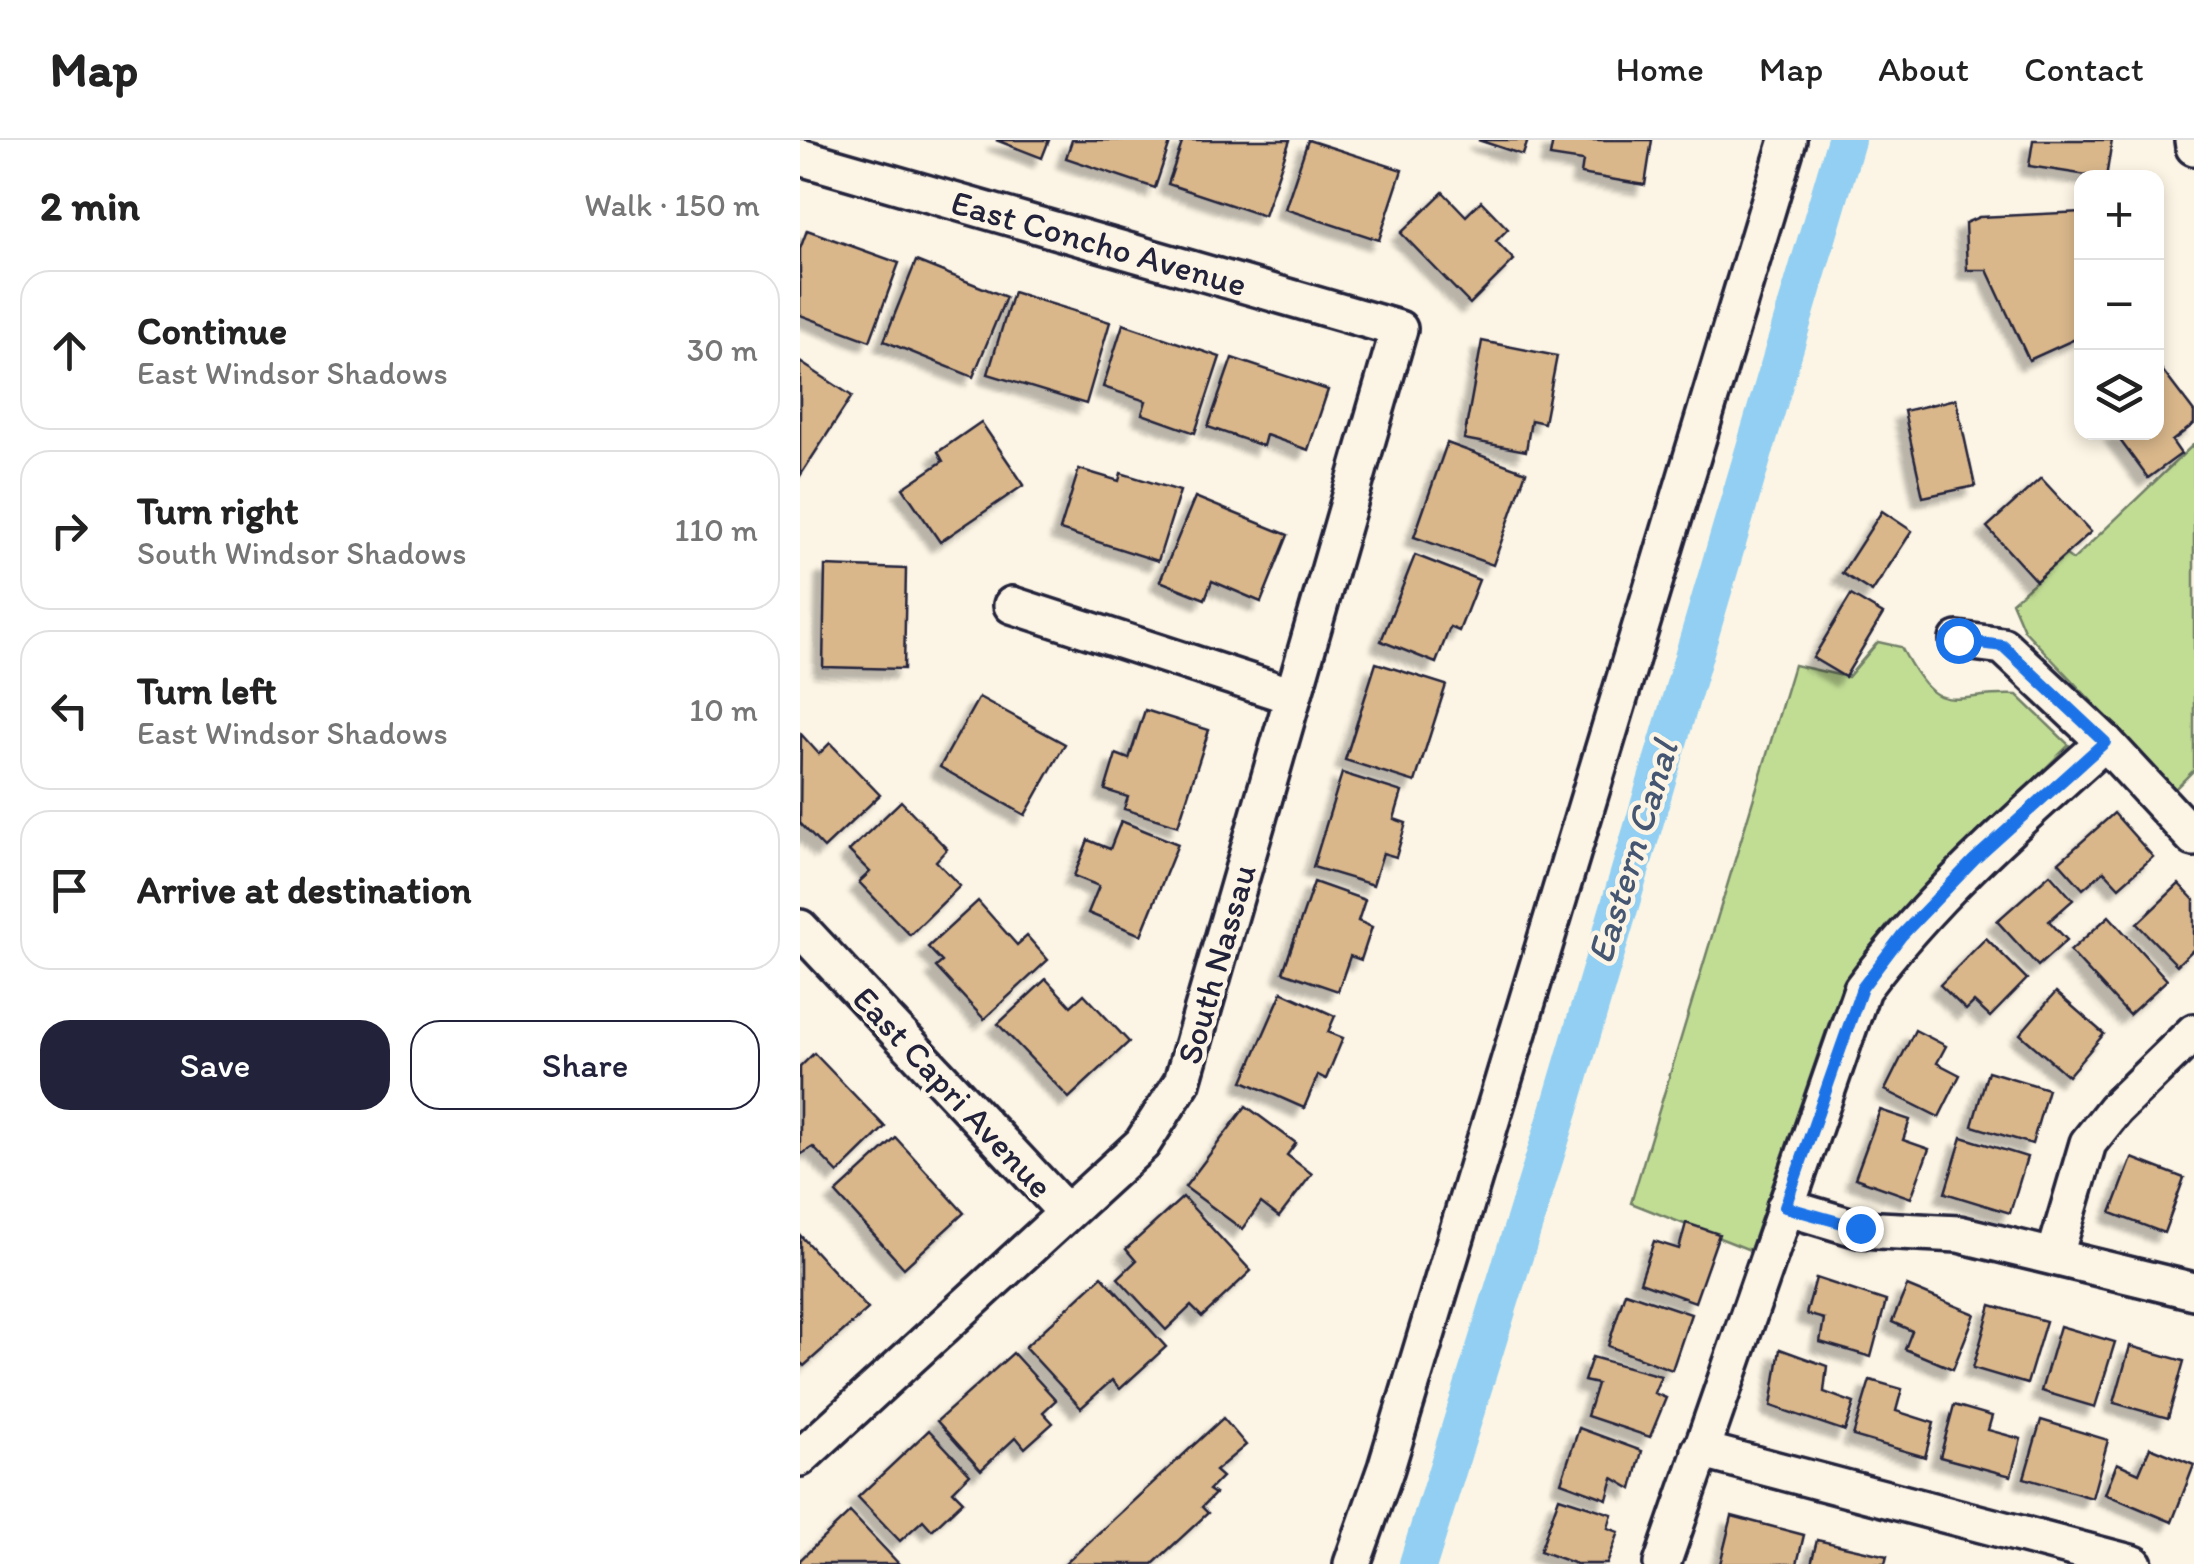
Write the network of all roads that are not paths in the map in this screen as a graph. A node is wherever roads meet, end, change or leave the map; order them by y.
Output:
1 (1788, 140) edge
2 (800, 157) edge
3 (1399, 329) joint
4 (1012, 605) dead end
5 (1958, 640) dead end
6 (1292, 696) junction
7 (2105, 742) junction
8 (2194, 838) edge
9 (800, 928) edge
10 (2194, 1032) edge
11 (1785, 1207) junction
12 (1066, 1212) junction
13 (2054, 1255) junction
14 (2194, 1291) edge
15 (1700, 1450) junction
16 (800, 1458) edge
17 (1352, 1564) edge
18 (1662, 1564) edge
19 (2134, 1564) edge

1 - 17 street
2 - 3 street, East Concho Avenue
3 - 6 street, South Nassau
4 - 6 street
5 - 7 street
6 - 12 street, South Nassau
7 - 8 street
7 - 11 street
9 - 12 street, East Capri Avenue
10 - 13 street
11 - 13 street
11 - 15 street
12 - 16 street, South Nassau
13 - 14 street
15 - 18 street
15 - 19 street

